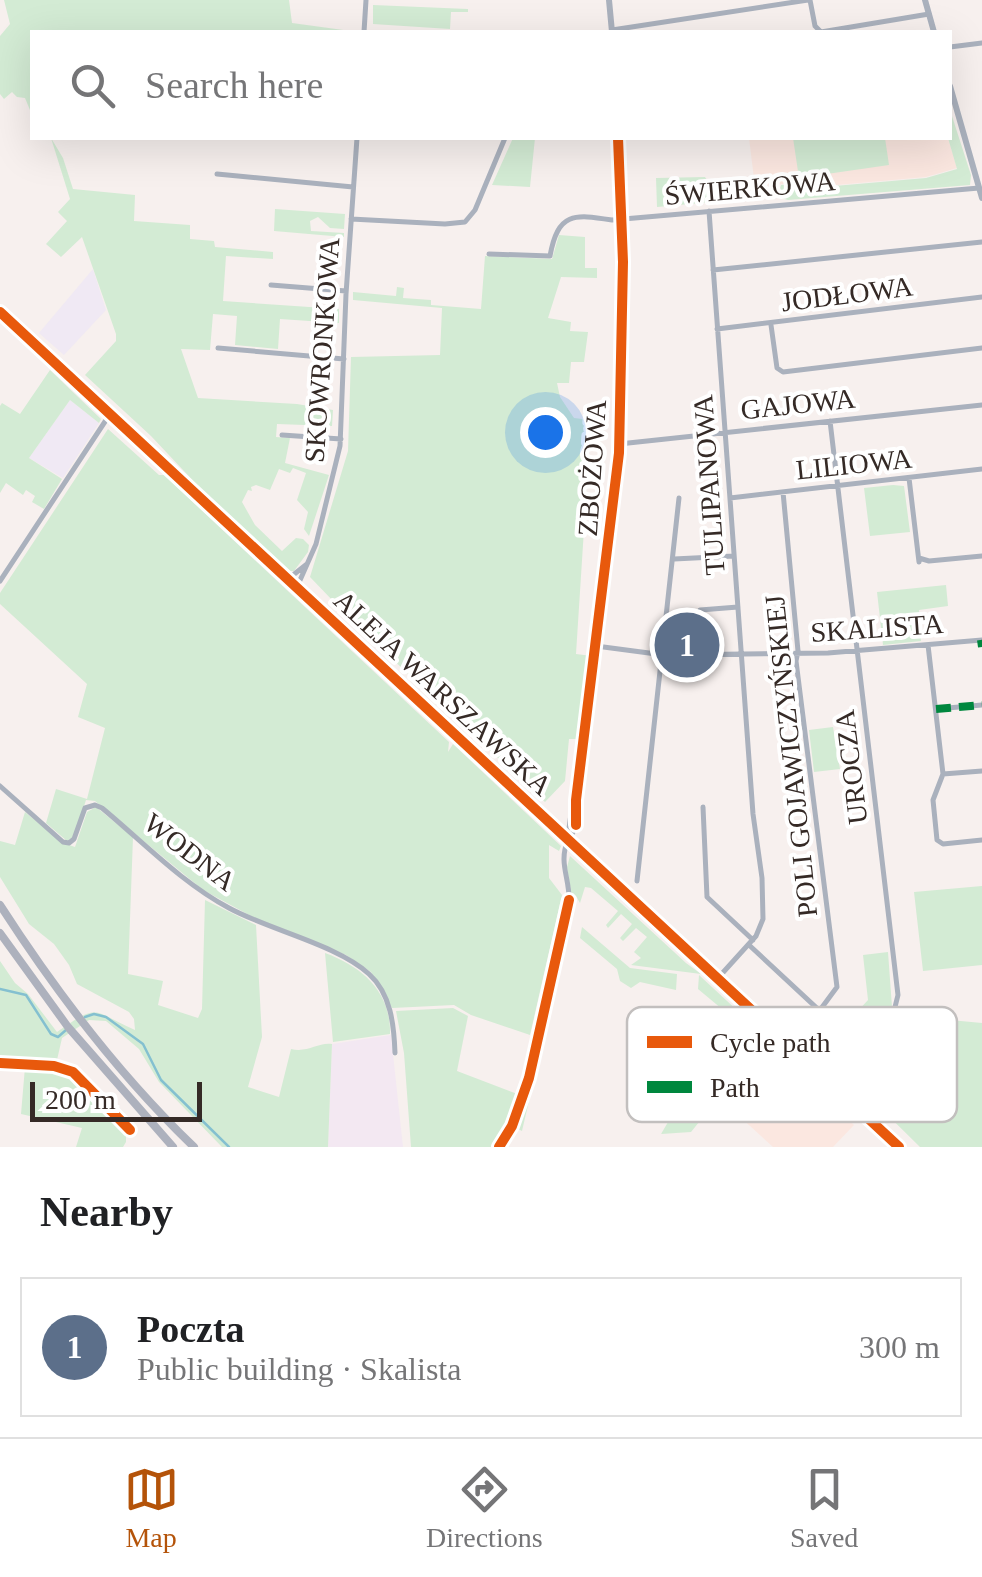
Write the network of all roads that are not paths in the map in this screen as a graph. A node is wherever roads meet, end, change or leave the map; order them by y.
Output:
1 (366, 0) edge
2 (609, 0) edge
3 (809, 0) edge
4 (925, 0) edge
5 (928, 14) junction
6 (364, 30) edge
7 (612, 30) edge
8 (618, 30) edge
9 (819, 30) edge
10 (833, 30) edge
11 (933, 30) edge
12 (982, 43) edge
13 (952, 47) edge
14 (952, 93) edge
15 (356, 140) edge
16 (505, 140) edge
17 (618, 140) edge
18 (217, 174) dead end
19 (353, 187) junction
20 (979, 188) junction
21 (982, 198) edge
22 (709, 211) junction
23 (351, 219) junction
24 (621, 219) junction
25 (982, 242) edge
26 (489, 254) dead end
27 (713, 270) junction
28 (271, 285) dead end
29 (346, 291) junction
30 (982, 298) edge
31 (0, 312) edge
32 (770, 324) junction
33 (718, 329) junction
34 (218, 348) dead end
35 (982, 348) edge
36 (344, 358) junction
37 (982, 405) edge
38 (110, 414) junction
39 (830, 421) junction
40 (725, 432) junction
41 (282, 434) dead end
42 (341, 439) junction
43 (619, 444) junction
44 (982, 470) edge
45 (909, 478) junction
46 (837, 486) junction
47 (784, 492) junction
48 (679, 498) dead end
49 (730, 498) junction
50 (734, 556) junction
51 (982, 556) edge
52 (674, 559) junction
53 (309, 562) junction
54 (288, 579) junction
55 (0, 581) edge
56 (296, 587) junction
57 (738, 607) junction
58 (700, 610) dead end
59 (982, 643) edge
60 (928, 645) junction
61 (596, 646) junction
62 (858, 652) junction
63 (742, 654) junction
64 (798, 654) junction
65 (664, 655) junction
66 (982, 705) edge
67 (936, 709) junction
68 (982, 770) edge
69 (943, 774) junction
70 (0, 786) edge
71 (702, 808) dead end
72 (568, 840) junction
73 (982, 840) edge
74 (638, 882) dead end
75 (0, 905) edge
76 (0, 933) edge
77 (751, 942) junction
78 (718, 978) junction
79 (749, 1007) edge
80 (817, 1007) edge
81 (822, 1007) edge
82 (895, 1007) edge
83 (395, 1053) dead end
84 (0, 1063) edge
85 (872, 1122) edge
86 (130, 1130) dead end
87 (173, 1147) edge
88 (194, 1147) edge
89 (499, 1147) edge
90 (899, 1147) edge

1 - 6 street
2 - 7 street
3 - 8 street
3 - 9 street
4 - 5 street
5 - 10 street
5 - 11 street
12 - 13 street
14 - 20 street
15 - 19 street, SKOWRONKOWA
16 - 23 street
17 - 24 street, ZBOŻOWA
18 - 19 street
19 - 23 street, SKOWRONKOWA
20 - 21 street
20 - 22 street, ŚWIERKOWA
22 - 24 street, ŚWIERKOWA
22 - 27 street, TULIPANOWA
23 - 29 street, SKOWRONKOWA
24 - 26 street, ŚWIERKOWA
24 - 43 street, ZBOŻOWA
25 - 27 street
27 - 33 street, TULIPANOWA
28 - 29 street
29 - 36 street, SKOWRONKOWA
30 - 32 street, JODŁOWA
31 - 38 street, ALEJA WARSZAWSKA
32 - 33 street, JODŁOWA
32 - 35 street
33 - 40 street, TULIPANOWA
34 - 36 street
36 - 42 street, SKOWRONKOWA
37 - 39 street, GAJOWA
38 - 54 street, ALEJA WARSZAWSKA
38 - 55 street
39 - 40 street, GAJOWA
39 - 46 street, UROCZA
40 - 43 street, GAJOWA
40 - 49 street, TULIPANOWA
41 - 42 street
42 - 53 street, SKOWRONKOWA
43 - 61 street, ZBOŻOWA
44 - 45 street, LILIOWA
45 - 46 street, LILIOWA
45 - 51 street
46 - 47 street, LILIOWA
46 - 62 street, UROCZA
47 - 49 street, LILIOWA
47 - 64 street, POLI GOJAWICZYŃSKIEJ
48 - 52 street
49 - 50 street, TULIPANOWA
50 - 52 street
50 - 57 street, TULIPANOWA
52 - 65 street
53 - 54 street
53 - 56 street, SKOWRONKOWA
54 - 56 street, ALEJA WARSZAWSKA
56 - 72 street, ALEJA WARSZAWSKA
57 - 58 street
57 - 63 street, TULIPANOWA
59 - 60 street, SKALISTA
60 - 62 street, SKALISTA
60 - 67 street
61 - 65 street, SKALISTA
61 - 72 street, ZBOŻOWA
62 - 64 street, SKALISTA
62 - 82 street, UROCZA
63 - 64 street, SKALISTA
63 - 65 street, SKALISTA
63 - 77 street, TULIPANOWA
64 - 81 street, POLI GOJAWICZYŃSKIEJ
65 - 74 street
66 - 67 street
67 - 69 street
68 - 69 street
69 - 73 street
70 - 83 street, WODNA
71 - 77 street
72 - 78 street, ALEJA WARSZAWSKA
72 - 89 street
75 - 88 main road
76 - 87 main road
77 - 78 street
77 - 80 street
78 - 79 street, ALEJA WARSZAWSKA
84 - 86 street
85 - 90 street, ALEJA WARSZAWSKA

